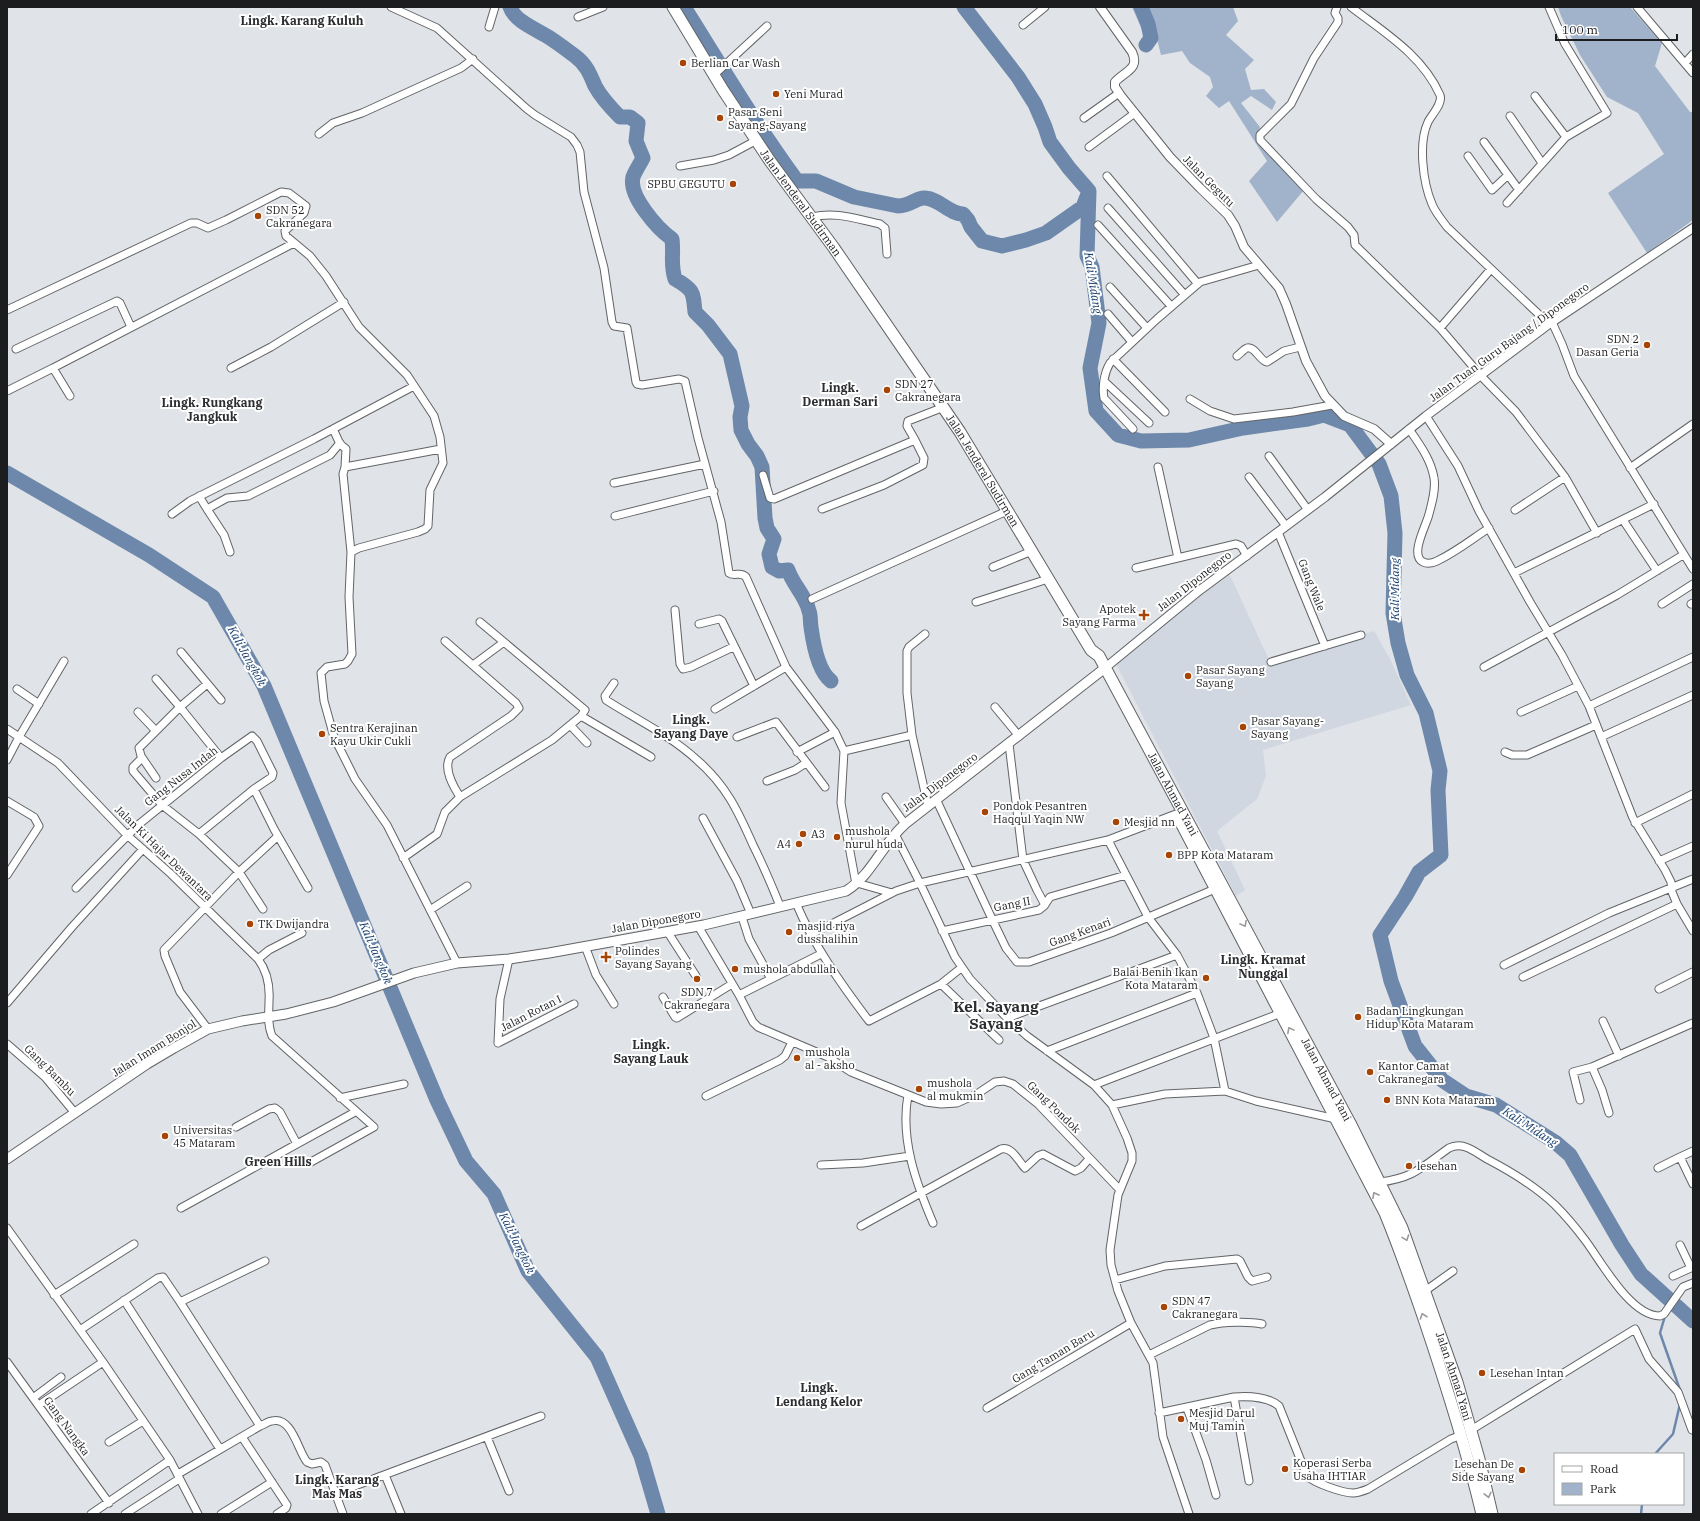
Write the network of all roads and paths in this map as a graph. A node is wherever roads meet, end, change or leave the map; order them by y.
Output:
1 (391, 7) edge
2 (494, 7) edge
3 (604, 7) edge
4 (673, 7) edge
5 (1045, 7) edge
6 (1100, 7) edge
7 (1337, 7) edge
8 (1351, 7) edge
9 (1549, 7) edge
10 (1637, 7) edge
11 (578, 17) dead end
12 (767, 26) dead end
13 (1023, 26) dead end
14 (489, 27) dead end
15 (1693, 54) edge
16 (472, 59) junction
17 (1685, 63) junction
18 (720, 70) junction
19 (1693, 73) edge
20 (1119, 93) junction
21 (1535, 96) dead end
22 (1135, 114) junction
23 (1510, 116) dead end
24 (1084, 118) dead end
25 (319, 134) dead end
26 (1566, 137) junction
27 (757, 140) junction
28 (1484, 142) dead end
29 (1090, 147) dead end
30 (1468, 156) dead end
31 (1542, 163) junction
32 (680, 166) dead end
33 (1508, 174) junction
34 (1107, 176) dead end
35 (1519, 190) junction
36 (1507, 204) dead end
37 (1108, 208) dead end
38 (812, 217) junction
39 (1098, 225) dead end
40 (1693, 228) edge
41 (294, 243) junction
42 (888, 254) dead end
43 (1259, 265) junction
44 (1491, 269) junction
45 (1198, 284) junction
46 (1110, 287) dead end
47 (1184, 294) junction
48 (344, 302) junction
49 (1171, 306) junction
50 (7, 310) edge
51 (1108, 314) dead end
52 (1551, 323) junction
53 (131, 327) junction
54 (1147, 328) junction
55 (1440, 328) junction
56 (1132, 342) junction
57 (1300, 347) junction
58 (16, 349) dead end
59 (1237, 356) dead end
60 (1113, 359) junction
61 (53, 368) junction
62 (231, 368) dead end
63 (1481, 376) junction
64 (1104, 381) junction
65 (414, 386) junction
66 (7, 392) edge
67 (70, 396) dead end
68 (1190, 399) dead end
69 (1332, 404) junction
70 (944, 407) junction
71 (1165, 412) dead end
72 (1426, 416) junction
73 (1149, 423) dead end
74 (1693, 424) edge
75 (333, 429) junction
76 (1133, 429) dead end
77 (1409, 429) junction
78 (914, 440) junction
79 (340, 443) junction
80 (1391, 444) junction
81 (441, 449) junction
82 (1382, 452) joint
83 (1269, 456) dead end
84 (705, 464) junction
85 (1158, 467) dead end
86 (1630, 468) junction
87 (344, 471) junction
88 (763, 475) dead end
89 (1565, 476) junction
90 (1249, 477) dead end
91 (614, 482) dead end
92 (714, 492) junction
93 (199, 496) junction
94 (1654, 504) junction
95 (207, 509) junction
96 (822, 509) dead end
97 (1308, 510) junction
98 (1515, 510) dead end
99 (1008, 511) junction
100 (172, 514) dead end
101 (615, 516) dead end
102 (1623, 520) junction
103 (1286, 526) junction
104 (1489, 528) junction
105 (1278, 532) junction
106 (1597, 533) junction
107 (1032, 551) junction
108 (230, 552) dead end
109 (351, 552) junction
110 (1684, 555) junction
111 (1247, 556) junction
112 (1178, 558) junction
113 (993, 567) dead end
114 (1136, 568) dead end
115 (1693, 570) edge
116 (1657, 571) junction
117 (1514, 573) junction
118 (1048, 579) junction
119 (1693, 584) edge
120 (812, 599) dead end
121 (976, 602) dead end
122 (1662, 604) dead end
123 (676, 610) dead end
124 (480, 622) dead end
125 (699, 624) dead end
126 (1548, 632) junction
127 (925, 634) dead end
128 (1361, 635) dead end
129 (446, 641) dead end
130 (504, 642) junction
131 (1325, 646) junction
132 (734, 647) junction
133 (181, 652) dead end
134 (1693, 657) edge
135 (64, 661) dead end
136 (1271, 662) dead end
137 (473, 664) junction
138 (786, 667) junction
139 (1484, 667) dead end
140 (1102, 670) junction
141 (156, 679) dead end
142 (614, 683) dead end
143 (208, 684) junction
144 (754, 686) junction
145 (1578, 686) junction
146 (17, 689) dead end
147 (1693, 695) edge
148 (221, 700) dead end
149 (39, 704) junction
150 (180, 706) junction
151 (1589, 706) junction
152 (995, 707) dead end
153 (715, 708) dead end
154 (138, 712) dead end
155 (1521, 712) dead end
156 (581, 716) junction
157 (570, 725) junction
158 (1596, 725) junction
159 (7, 729) edge
160 (156, 731) junction
161 (835, 732) junction
162 (912, 735) junction
163 (1019, 736) junction
164 (19, 737) junction
165 (737, 737) dead end
166 (1601, 737) junction
167 (587, 743) dead end
168 (1009, 744) junction
169 (844, 751) junction
170 (797, 752) junction
171 (1505, 752) dead end
172 (651, 756) dead end
173 (142, 758) junction
174 (221, 758) junction
175 (7, 760) edge
176 (806, 763) junction
177 (156, 778) dead end
178 (767, 781) dead end
179 (825, 787) dead end
180 (254, 790) junction
181 (1693, 794) edge
182 (460, 797) junction
183 (886, 797) dead end
184 (936, 800) junction
185 (7, 801) edge
186 (162, 805) junction
187 (928, 806) junction
188 (1176, 814) junction
189 (703, 818) dead end
190 (1635, 823) junction
191 (905, 824) junction
192 (199, 834) junction
193 (895, 834) junction
194 (127, 835) junction
195 (278, 836) junction
196 (1108, 840) junction
197 (1693, 846) edge
198 (143, 849) junction
199 (403, 858) junction
200 (1023, 860) junction
201 (1659, 861) junction
202 (238, 872) junction
203 (969, 872) junction
204 (7, 874) edge
205 (1126, 875) junction
206 (1693, 879) edge
207 (857, 883) junction
208 (920, 883) junction
209 (467, 886) dead end
210 (76, 888) dead end
211 (308, 888) dead end
212 (1672, 888) junction
213 (1215, 889) junction
214 (892, 893) junction
215 (796, 903) junction
216 (1677, 904) junction
217 (1045, 905) junction
218 (780, 906) junction
219 (1229, 907) junction
220 (205, 908) junction
221 (263, 909) dead end
222 (430, 910) junction
223 (746, 915) junction
224 (1148, 917) junction
225 (992, 919) junction
226 (698, 926) junction
227 (667, 931) junction
228 (942, 931) junction
229 (1693, 931) edge
230 (302, 933) dead end
231 (810, 935) junction
232 (585, 946) junction
233 (821, 954) junction
234 (1177, 955) junction
235 (258, 959) junction
236 (509, 959) junction
237 (458, 963) junction
238 (1504, 965) dead end
239 (962, 968) junction
240 (1693, 972) edge
241 (696, 976) dead end
242 (1523, 977) dead end
243 (400, 979) joint
244 (771, 979) junction
245 (942, 983) junction
246 (732, 984) junction
247 (1659, 989) dead end
248 (1197, 993) junction
249 (739, 995) junction
250 (663, 997) dead end
251 (7, 1003) edge
252 (574, 1004) dead end
253 (614, 1004) dead end
254 (1281, 1013) junction
255 (268, 1016) junction
256 (1007, 1018) junction
257 (1603, 1021) dead end
258 (1693, 1023) edge
259 (208, 1030) junction
260 (1214, 1038) junction
261 (1000, 1040) dead end
262 (792, 1042) junction
263 (7, 1044) edge
264 (1047, 1051) junction
265 (1619, 1056) junction
266 (1592, 1067) junction
267 (404, 1084) dead end
268 (1094, 1085) junction
269 (1225, 1091) junction
270 (908, 1095) junction
271 (706, 1096) dead end
272 (340, 1098) junction
273 (1580, 1100) dead end
274 (1112, 1105) junction
275 (355, 1112) junction
276 (75, 1113) junction
277 (1609, 1114) dead end
278 (1336, 1119) junction
279 (236, 1127) dead end
280 (1352, 1140) junction
281 (297, 1144) junction
282 (1693, 1151) edge
283 (910, 1156) junction
284 (1680, 1158) junction
285 (7, 1159) edge
286 (1089, 1159) junction
287 (311, 1162) dead end
288 (821, 1165) dead end
289 (1658, 1168) dead end
290 (1380, 1182) junction
291 (1693, 1184) edge
292 (1120, 1190) junction
293 (920, 1193) junction
294 (181, 1208) dead end
295 (933, 1223) dead end
296 (861, 1226) dead end
297 (7, 1228) edge
298 (134, 1244) dead end
299 (1680, 1245) dead end
300 (265, 1261) dead end
301 (1692, 1268) edge
302 (1453, 1270) dead end
303 (1673, 1276) dead end
304 (1267, 1277) dead end
305 (1114, 1280) junction
306 (1693, 1283) edge
307 (1425, 1291) junction
308 (54, 1295) junction
309 (124, 1300) junction
310 (180, 1302) junction
311 (1131, 1323) junction
312 (1262, 1324) dead end
313 (80, 1330) junction
314 (1149, 1355) junction
315 (7, 1362) edge
316 (103, 1362) junction
317 (61, 1377) dead end
318 (1452, 1383) junction
319 (1234, 1397) junction
320 (34, 1398) junction
321 (39, 1405) junction
322 (987, 1408) dead end
323 (1187, 1408) junction
324 (1159, 1413) junction
325 (541, 1416) dead end
326 (143, 1421) junction
327 (260, 1426) junction
328 (1692, 1430) dead end
329 (1467, 1433) junction
330 (242, 1437) junction
331 (487, 1437) junction
332 (109, 1442) dead end
333 (220, 1449) junction
334 (170, 1460) junction
335 (385, 1475) junction
336 (179, 1476) junction
337 (1249, 1481) dead end
338 (272, 1482) junction
339 (509, 1491) dead end
340 (336, 1493) junction
341 (1216, 1495) dead end
342 (109, 1503) junction
343 (91, 1514) edge
344 (125, 1514) edge
345 (198, 1514) edge
346 (221, 1514) edge
347 (277, 1514) edge
348 (343, 1514) edge
349 (401, 1514) edge
350 (1189, 1514) edge
351 (1482, 1514) edge
352 (1492, 1514) edge

1 - 16 street
2 - 14 street
3 - 11 street
4 - 18 highway, Jalan Jenderal Sudirman
5 - 13 street
6 - 20 street
7 - 55 street
8 - 44 street
9 - 26 street
10 - 17 street
12 - 18 street
15 - 17 street
16 - 25 street
16 - 84 street
17 - 19 street
18 - 27 highway, Jalan Jenderal Sudirman
20 - 22 street, Jalan Gegutu
20 - 24 street
21 - 26 street
22 - 29 street
22 - 43 street, Jalan Gegutu
23 - 31 street
26 - 31 street
27 - 32 street
27 - 38 highway, Jalan Jenderal Sudirman
28 - 33 street
30 - 33 street
31 - 35 street
33 - 35 street
34 - 45 street
35 - 36 street
37 - 47 street
38 - 42 street
38 - 70 highway, Jalan Jenderal Sudirman
39 - 49 street
40 - 52 street, Jalan Tuan Guru Bajang / Diponegoro
41 - 48 street
41 - 50 street
41 - 53 street
43 - 45 street
43 - 57 street, Jalan Gegutu
44 - 52 street
44 - 55 street
45 - 47 street
46 - 54 street
47 - 49 street
48 - 62 street
48 - 65 street
49 - 54 street
51 - 56 street
52 - 63 street, Jalan Tuan Guru Bajang / Diponegoro
52 - 86 street
53 - 58 street
53 - 61 street
54 - 56 street
55 - 63 street
56 - 60 street
57 - 59 street
57 - 69 street, Jalan Gegutu
60 - 64 street
60 - 71 street
61 - 66 street
61 - 67 street
63 - 72 street, Jalan Tuan Guru Bajang / Diponegoro
63 - 89 street
64 - 73 street
64 - 76 street
65 - 75 street
65 - 81 street
68 - 69 street
69 - 80 street, Jalan Gegutu
70 - 78 street
70 - 99 highway, Jalan Jenderal Sudirman
72 - 77 street, Jalan Tuan Guru Bajang / Diponegoro
72 - 104 street
74 - 86 street
75 - 79 street
75 - 93 street
77 - 80 street, Jalan Tuan Guru Bajang / Diponegoro
77 - 104 street
78 - 88 street
78 - 96 street
79 - 87 street
79 - 95 street
80 - 82 street, Jalan Tuan Guru Bajang / Diponegoro
81 - 87 street
81 - 109 street
82 - 97 street, Jalan Diponegoro
83 - 97 street
84 - 91 street
84 - 92 street
85 - 112 street
86 - 94 street
87 - 109 street
89 - 98 street
89 - 106 street
90 - 103 street
92 - 101 street
92 - 138 street
93 - 95 street
93 - 100 street
94 - 102 street
94 - 110 street
95 - 108 street
97 - 103 street, Jalan Diponegoro
99 - 107 highway, Jalan Jenderal Sudirman
99 - 120 street
102 - 106 street
102 - 116 street
103 - 105 street, Jalan Diponegoro
104 - 117 street
105 - 111 street, Jalan Diponegoro
105 - 131 street, Gang Wale
106 - 117 street
107 - 113 street
107 - 118 highway, Jalan Jenderal Sudirman
109 - 199 street
110 - 115 street
110 - 116 street
111 - 112 street
111 - 140 street, Jalan Diponegoro
112 - 114 street
116 - 126 street
117 - 126 street
118 - 121 street
118 - 140 highway, Jalan Jenderal Sudirman
119 - 122 street
123 - 132 street
124 - 130 street
125 - 132 street
126 - 139 street
126 - 145 street
127 - 162 street
128 - 131 street
129 - 137 street
130 - 137 street
130 - 156 street
131 - 136 street
132 - 144 street
133 - 143 street
134 - 151 street
135 - 149 street
137 - 182 street
138 - 144 street
138 - 161 street
140 - 163 main road, Jalan Diponegoro
140 - 188 highway
140 - 219 highway, Jalan Ahmad Yani
141 - 150 street
142 - 218 street
143 - 148 street
143 - 150 street
144 - 153 street
145 - 151 street
145 - 155 street
146 - 149 street
147 - 166 street
149 - 164 street
150 - 160 street
150 - 174 street
151 - 158 street
152 - 163 street
154 - 160 street
156 - 157 street
156 - 172 street
157 - 167 street
157 - 182 street
158 - 166 street
158 - 171 street
159 - 164 street, Jalan Ki Hajar Dewantara
160 - 173 street
161 - 169 street
161 - 170 street
162 - 169 street
162 - 187 street
163 - 168 main road, Jalan Diponegoro
164 - 175 street
164 - 194 street, Jalan Ki Hajar Dewantara
165 - 170 street
166 - 190 street
168 - 184 main road, Jalan Diponegoro
168 - 200 street
169 - 207 street
170 - 176 street
173 - 177 street
173 - 186 street
174 - 180 street, Gang Nusa Indah
174 - 186 street, Gang Nusa Indah
176 - 178 street
176 - 179 street
180 - 192 street
180 - 195 street
181 - 190 street
182 - 199 street
183 - 191 street
184 - 187 main road, Jalan Diponegoro
184 - 203 street
185 - 204 street
186 - 192 street
186 - 194 street, Gang Nusa Indah
187 - 191 main road, Jalan Diponegoro
188 - 196 street
188 - 213 highway
189 - 223 street
190 - 201 street
191 - 193 main road, Jalan Diponegoro
192 - 202 street
193 - 207 main road, Jalan Diponegoro
193 - 208 street
194 - 198 street, Jalan Ki Hajar Dewantara
194 - 210 street, Gang Nusa Indah
195 - 202 street
195 - 211 street
196 - 200 street
196 - 205 street
197 - 201 street
198 - 220 street, Jalan Ki Hajar Dewantara
198 - 251 street
199 - 222 street
200 - 203 street
200 - 217 street
201 - 212 street
202 - 220 street
202 - 221 street
203 - 208 street
203 - 225 street
205 - 217 street, Gang II
205 - 224 street
206 - 212 street
207 - 214 street
207 - 215 main road, Jalan Diponegoro
208 - 214 street
208 - 228 street
209 - 222 street
212 - 216 street
212 - 238 street
213 - 219 highway
213 - 224 street, Gang Kenari
214 - 231 street
215 - 218 main road, Jalan Diponegoro
215 - 231 street
216 - 229 street
216 - 242 street
217 - 225 street, Gang II
218 - 223 main road, Jalan Diponegoro
219 - 254 highway
219 -> 280 highway, Jalan Ahmad Yani
220 - 235 street, Jalan Ki Hajar Dewantara
220 - 259 street
222 - 237 street
223 - 226 main road, Jalan Diponegoro
223 - 244 street
224 - 225 street, Gang Kenari
224 - 234 street
225 - 228 street, Gang II
226 - 227 main road, Jalan Diponegoro
226 - 246 street, Gang Pondok
227 - 232 main road, Jalan Diponegoro
227 - 241 street
228 - 239 street
230 - 235 street
231 - 233 street
232 - 236 main road, Jalan Diponegoro
232 - 253 street
233 - 244 street
233 - 245 street
234 - 248 street
234 - 256 street
235 - 255 street, Jalan Ki Hajar Dewantara
236 - 237 main road, Jalan Diponegoro
236 - 252 street, Jalan Rotan I
237 - 243 main road, Jalan Diponegoro
239 - 245 street
239 - 256 street
240 - 247 street
243 - 255 main road, Jalan Imam Bonjol
244 - 249 street
245 - 261 street
246 - 249 street, Gang Pondok
246 - 250 street
248 - 260 street
248 - 264 street
249 - 262 street, Gang Pondok
254 - 260 street
278 -> 254 highway
255 - 259 main road, Jalan Imam Bonjol
255 - 272 street, Jalan Ki Hajar Dewantara
256 - 264 street
257 - 265 street
258 - 265 street
259 - 276 main road, Jalan Imam Bonjol
260 - 268 street
260 - 269 street
262 - 270 street, Gang Pondok
262 - 271 street
263 - 276 street, Gang Bambu
264 - 268 street
265 - 266 street
266 - 273 street
266 - 277 street
267 - 272 street
268 - 274 street
269 - 274 street
269 - 278 street
270 - 283 street
270 - 286 street, Gang Pondok
272 - 275 street, Jalan Ki Hajar Dewantara
274 - 292 street
275 - 281 street
275 - 287 street, Jalan Ki Hajar Dewantara
276 - 285 main road, Jalan Imam Bonjol
278 - 280 highway
279 - 281 street
280 - 290 highway, Jalan Ahmad Yani
318 -> 280 highway
281 - 294 street
282 - 284 street
283 - 288 street
283 - 293 street
284 - 289 street
284 - 291 street
286 - 292 street, Gang Pondok
286 - 293 street
290 - 306 street
290 -> 307 highway, Jalan Ahmad Yani
292 - 305 street
293 - 295 street
293 - 296 street
297 - 308 street
298 - 308 street
299 - 301 street
300 - 310 street
301 - 303 street
302 - 307 street
304 - 305 street
305 - 311 street
307 - 318 highway, Jalan Ahmad Yani
308 - 313 street
309 - 310 street
309 - 313 street
309 - 333 street
310 - 327 street
311 - 314 street
311 - 322 street, Gang Taman Baru
312 - 314 street
313 - 316 street
314 - 324 street
315 - 320 street, Gang Nangka
316 - 321 street
316 - 326 street
317 - 320 street
318 - 329 highway, Jalan Ahmad Yani
319 - 323 street
319 - 329 street
319 - 337 street
320 - 321 street, Gang Nangka
321 - 342 street, Gang Nangka
323 - 324 street
323 - 341 street
324 - 350 street
325 - 331 street
326 - 332 street
326 - 334 street
327 - 330 street
327 - 340 street
328 - 329 street
329 - 351 highway
329 -> 352 highway, Jalan Ahmad Yani
330 - 333 street
330 - 338 street
331 - 335 street
331 - 339 street
333 - 336 street
334 - 336 street
334 - 342 street
335 - 340 street
335 - 349 street
336 - 344 street
336 - 345 street
338 - 346 street
338 - 347 street
340 - 348 street
342 - 343 street

